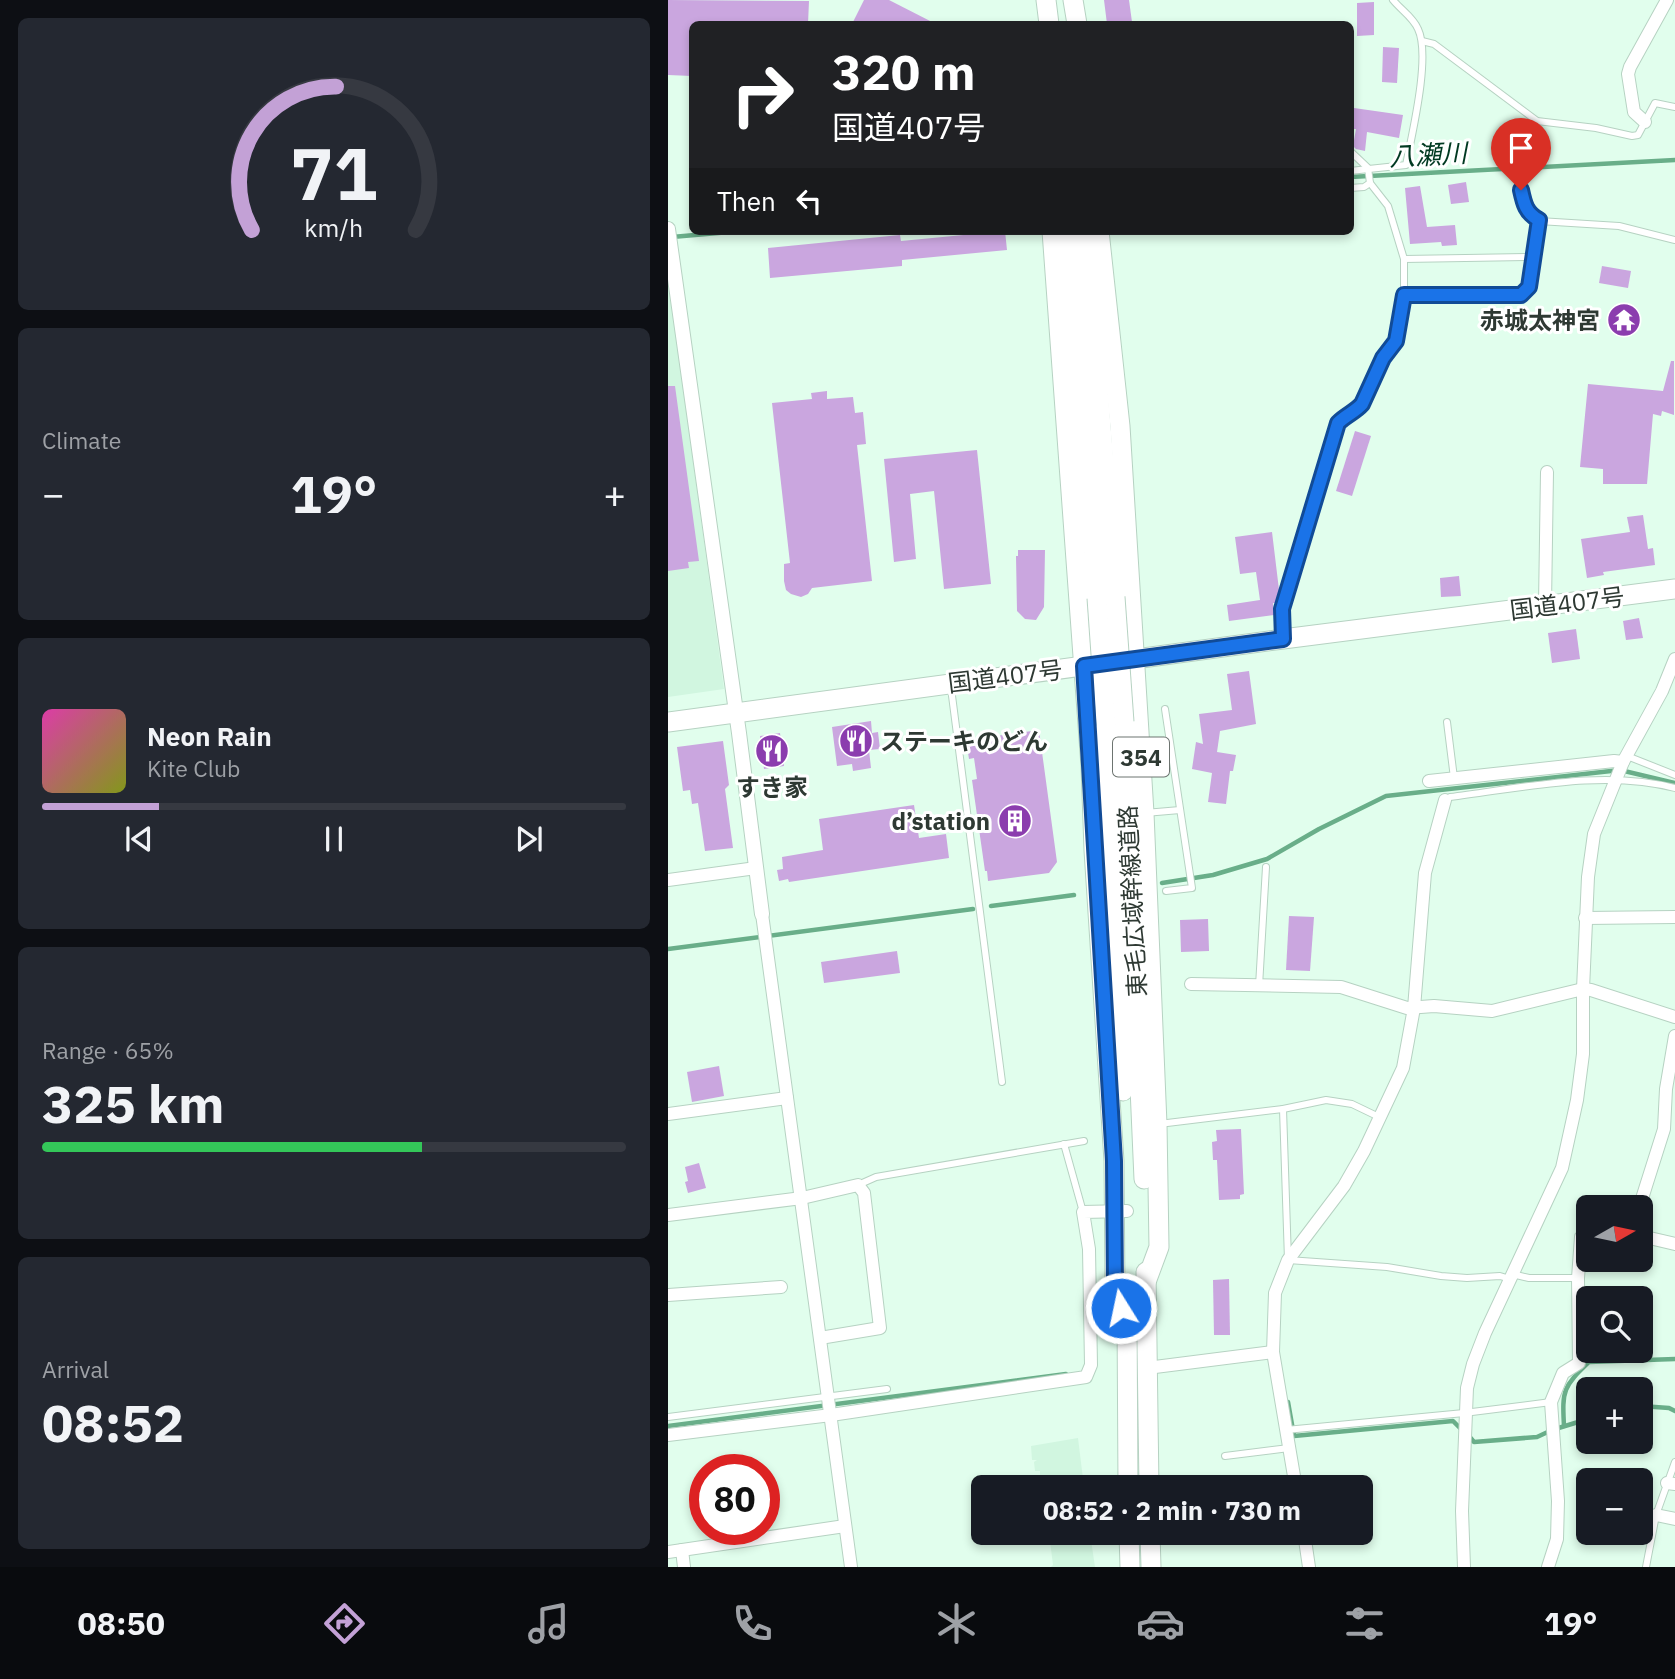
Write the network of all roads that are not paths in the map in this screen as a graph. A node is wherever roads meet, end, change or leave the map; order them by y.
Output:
1 (1035, 0) edge
2 (1046, 0) edge
3 (1063, 0) edge
4 (1073, 0) edge
5 (1393, 0) edge
6 (1667, 0) edge
7 (1036, 21) edge
8 (1049, 21) edge
9 (1066, 21) edge
10 (1077, 21) edge
11 (1422, 41) junction
12 (1674, 107) edge
13 (1537, 121) junction
14 (1645, 122) junction
15 (1354, 155) edge
16 (1368, 170) junction
17 (1354, 171) edge
18 (1370, 183) junction
19 (1354, 188) edge
20 (1539, 220) junction
21 (668, 230) edge
22 (1052, 235) edge
23 (1069, 235) edge
24 (1085, 235) edge
25 (1099, 235) edge
26 (1674, 240) edge
27 (1533, 257) junction
28 (1404, 259) junction
29 (1404, 295) junction
30 (1547, 472) dead end
31 (1674, 589) edge
32 (1106, 598) junction
33 (1545, 605) junction
34 (1283, 639) junction
35 (1136, 659) junction
36 (1674, 659) edge
37 (1084, 666) junction
38 (950, 683) junction
39 (1668, 693) edge
40 (1165, 709) dead end
41 (736, 713) junction
42 (668, 722) edge
43 (1447, 722) dead end
44 (1115, 723) junction
45 (1625, 759) junction
46 (1674, 775) edge
47 (1454, 778) junction
48 (1617, 779) junction
49 (1429, 781) dead end
50 (1674, 788) edge
51 (1445, 800) joint
52 (1180, 810) junction
53 (1143, 813) junction
54 (1266, 867) dead end
55 (756, 868) junction
56 (668, 880) edge
57 (1166, 891) dead end
58 (762, 914) joint
59 (1674, 917) edge
60 (1586, 918) junction
61 (1191, 984) dead end
62 (1259, 986) junction
63 (1583, 989) junction
64 (1414, 1008) junction
65 (1674, 1017) edge
66 (1674, 1036) edge
67 (1002, 1082) dead end
68 (787, 1098) junction
69 (1283, 1109) junction
70 (668, 1114) edge
71 (1379, 1117) junction
72 (1157, 1124) junction
73 (1084, 1141) dead end
74 (1064, 1143) junction
75 (858, 1185) junction
76 (1643, 1195) edge
77 (802, 1198) junction
78 (1121, 1210) junction
79 (1083, 1212) junction
80 (668, 1215) edge
81 (1653, 1239) edge
82 (1674, 1244) edge
83 (1288, 1260) junction
84 (1578, 1272) edge
85 (1511, 1277) junction
86 (1578, 1278) junction
87 (1146, 1282) junction
88 (781, 1287) dead end
89 (668, 1295) edge
90 (820, 1338) junction
91 (1273, 1352) junction
92 (1147, 1368) junction
93 (887, 1389) dead end
94 (828, 1395) junction
95 (1551, 1402) junction
96 (1464, 1413) junction
97 (831, 1415) junction
98 (668, 1417) edge
99 (1286, 1430) junction
100 (668, 1436) edge
101 (1289, 1448) junction
102 (1224, 1456) dead end
103 (1674, 1462) edge
104 (1128, 1475) edge
105 (1149, 1475) edge
106 (1294, 1475) edge
107 (1671, 1483) edge
108 (1656, 1515) junction
109 (1674, 1519) edge
110 (845, 1526) junction
111 (1129, 1545) edge
112 (1150, 1545) edge
113 (1306, 1545) edge
114 (682, 1550) junction
115 (668, 1552) edge
116 (684, 1567) edge
117 (851, 1567) edge
118 (1130, 1567) edge
119 (1151, 1567) edge
120 (1310, 1567) edge
121 (1464, 1567) edge
122 (1548, 1567) edge
123 (1646, 1567) edge

1 - 7 highway
2 - 8 highway
3 - 9 highway
4 - 10 highway
5 - 11 lane
6 - 14 street
11 - 13 lane
11 - 16 lane
12 - 14 lane
13 - 14 lane
13 - 20 lane
15 - 16 lane
16 - 17 lane
16 - 18 lane
18 - 19 lane
18 - 28 lane
20 - 26 lane
20 - 27 lane
21 - 41 street
22 - 37 highway, 354
23 - 32 highway, 東毛広域幹線道路 / 354
24 - 32 highway, 東毛広域幹線道路 / 354
25 - 35 highway, 354
27 - 28 lane
27 - 29 lane
28 - 29 lane
29 - 34 lane
30 - 33 street
31 - 33 highway, 国道407号
32 - 44 highway, 東毛広域幹線道路 / 354, bridge
33 - 34 highway, 国道407号
34 - 35 highway, 国道407号
35 - 37 highway, 国道407号
35 - 53 highway, 354
36 - 39 street
37 - 38 highway, 国道407号
37 - 78 highway, 354
38 - 41 highway, 国道407号
38 - 67 lane
39 - 45 street
40 - 52 lane
41 - 42 highway, 国道407号
41 - 55 street
43 - 47 lane
44 - 78 highway, 東毛広域幹線道路 / 354
44 - 87 highway, 東毛広域幹線道路 / 354
45 - 46 lane
45 - 47 street
45 - 48 street
47 - 49 street
48 - 50 lane
48 - 51 lane
48 - 60 street
51 - 64 street
52 - 53 lane
52 - 57 lane
53 - 72 highway, 354
54 - 62 lane
55 - 56 street
55 - 58 street
58 - 68 street
59 - 60 street
60 - 63 street
61 - 62 street
62 - 64 street
63 - 64 street
63 - 65 street
63 - 85 street
64 - 71 street
66 - 76 street
68 - 70 street
68 - 77 street
69 - 71 lane
69 - 72 lane
69 - 83 lane
71 - 83 street
72 - 87 highway, 354
73 - 74 lane
74 - 75 lane
74 - 79 lane
75 - 77 street
75 - 90 street
77 - 80 street
77 - 90 street
78 - 79 street
78 - 104 highway, 354
79 - 97 street
81 - 82 street
83 - 85 lane
83 - 91 street
84 - 86 street
85 - 86 lane
85 - 96 street
86 - 95 street
87 - 92 highway, 東毛広域幹線道路 / 354
88 - 89 street
90 - 94 street
91 - 92 street
91 - 99 street
92 - 105 highway, 東毛広域幹線道路 / 354
93 - 94 lane
94 - 97 street
94 - 98 lane
95 - 96 lane
95 - 122 street
96 - 99 lane
96 - 121 street
97 - 100 street
97 - 110 street
99 - 101 street
101 - 102 lane
101 - 106 street
103 - 107 lane
107 - 108 lane
108 - 109 street
108 - 123 lane
110 - 114 street
110 - 117 street
111 - 118 highway
112 - 119 highway
113 - 120 street
114 - 115 street
114 - 116 street

